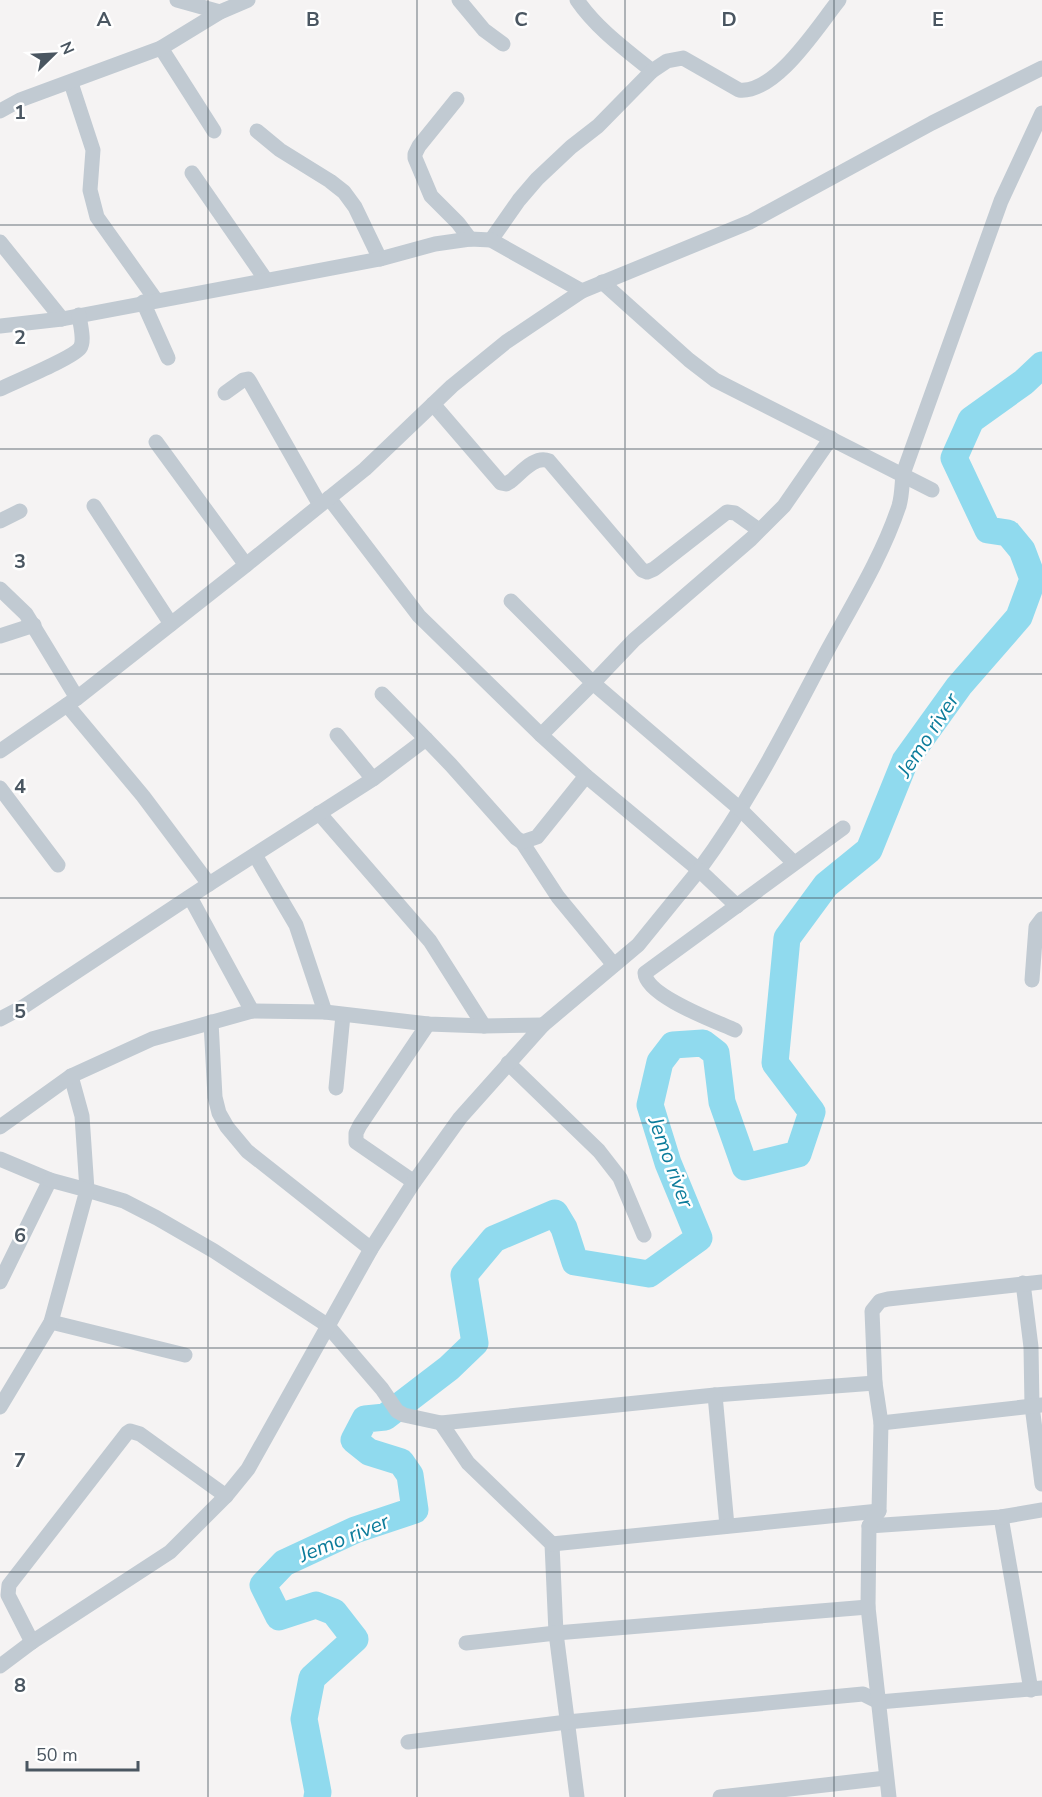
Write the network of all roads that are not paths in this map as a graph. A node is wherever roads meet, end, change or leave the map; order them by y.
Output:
1 (177, 0) edge
2 (248, 0) edge
3 (459, 0) edge
4 (577, 0) edge
5 (839, 0) edge
6 (220, 12) junction
7 (503, 44) dead end
8 (161, 48) junction
9 (1042, 68) edge
10 (652, 71) junction
11 (71, 82) junction
12 (457, 99) dead end
13 (0, 111) edge
14 (1042, 113) edge
15 (214, 131) dead end
16 (257, 131) dead end
17 (192, 173) dead end
18 (470, 239) junction
19 (491, 240) junction
20 (0, 242) edge
21 (380, 259) junction
22 (266, 280) junction
23 (602, 282) junction
24 (582, 291) junction
25 (150, 301) junction
26 (80, 315) junction
27 (62, 319) junction
28 (0, 326) edge
29 (168, 358) dead end
30 (0, 389) edge
31 (225, 393) dead end
32 (433, 404) junction
33 (831, 438) junction
34 (156, 442) dead end
35 (903, 474) junction
36 (932, 490) dead end
37 (325, 502) junction
38 (94, 506) dead end
39 (20, 511) dead end
40 (0, 521) edge
41 (759, 530) junction
42 (246, 565) junction
43 (0, 589) edge
44 (511, 601) dead end
45 (171, 624) junction
46 (34, 625) junction
47 (0, 636) edge
48 (593, 683) junction
49 (382, 694) dead end
50 (72, 701) junction
51 (337, 735) dead end
52 (541, 735) junction
53 (426, 740) junction
54 (0, 751) edge
55 (586, 776) junction
56 (373, 779) junction
57 (0, 788) edge
58 (740, 809) junction
59 (319, 813) junction
60 (843, 828) dead end
61 (522, 842) junction
62 (255, 855) junction
63 (793, 862) junction
64 (58, 865) dead end
65 (699, 870) junction
66 (208, 884) junction
67 (190, 897) junction
68 (737, 906) junction
69 (1042, 919) edge
70 (614, 965) junction
71 (1032, 980) dead end
72 (252, 1011) junction
73 (325, 1012) junction
74 (343, 1015) junction
75 (0, 1019) edge
76 (212, 1023) junction
77 (428, 1024) junction
78 (543, 1025) junction
79 (484, 1026) junction
80 (735, 1030) dead end
81 (508, 1063) junction
82 (71, 1076) junction
83 (336, 1088) dead end
84 (0, 1127) edge
85 (0, 1159) edge
86 (50, 1180) junction
87 (414, 1182) junction
88 (87, 1190) junction
89 (644, 1235) dead end
90 (371, 1249) junction
91 (0, 1282) edge
92 (1042, 1282) edge
93 (1023, 1283) junction
94 (51, 1322) junction
95 (327, 1325) junction
96 (185, 1355) dead end
97 (874, 1383) junction
98 (715, 1395) junction
99 (1037, 1406) edge
100 (0, 1407) edge
101 (441, 1423) junction
102 (881, 1423) junction
103 (1042, 1484) edge
104 (226, 1496) junction
105 (1042, 1510) edge
106 (879, 1511) junction
107 (1001, 1517) junction
108 (727, 1526) junction
109 (869, 1526) junction
110 (552, 1545) junction
111 (868, 1607) junction
112 (556, 1633) junction
113 (32, 1642) junction
114 (466, 1643) dead end
115 (0, 1666) edge
116 (1037, 1689) edge
117 (879, 1702) junction
118 (567, 1722) junction
119 (408, 1742) dead end
120 (886, 1778) junction
121 (577, 1797) edge
122 (720, 1797) edge
123 (889, 1797) edge

1 - 6 street
2 - 6 street
3 - 7 street
4 - 10 street
5 - 10 street
6 - 8 street
8 - 11 street
8 - 15 street
9 - 23 street
10 - 19 street
11 - 13 street
11 - 25 street
12 - 18 street
14 - 35 street
16 - 21 street
17 - 22 street
18 - 19 street
18 - 21 street
19 - 24 street
20 - 27 street
21 - 22 street
22 - 25 street
23 - 24 street
23 - 33 street
24 - 32 street
25 - 26 street
25 - 29 street
26 - 27 street
26 - 30 street
27 - 28 street
31 - 37 street
32 - 37 street
32 - 41 street
33 - 35 street
33 - 41 street
34 - 42 street
35 - 36 street
35 - 58 street
37 - 42 street
37 - 52 street
38 - 45 street
39 - 40 street
41 - 48 street
42 - 45 street
43 - 46 street
44 - 48 street
45 - 50 street
46 - 47 street
46 - 50 street
48 - 52 street
48 - 58 street
49 - 53 street
50 - 54 street
50 - 66 street
51 - 56 street
52 - 55 street
53 - 56 street
53 - 61 street
55 - 61 street
55 - 65 street
56 - 59 street
57 - 64 street
58 - 63 street
58 - 65 street
59 - 62 street
59 - 79 street
60 - 63 street
61 - 70 street
62 - 66 street
62 - 73 street
63 - 68 street
65 - 68 street
65 - 70 street
66 - 67 street
67 - 72 street
67 - 75 street
68 - 80 street
69 - 71 street
70 - 78 street
72 - 73 street
72 - 76 street
73 - 74 street
74 - 77 street
74 - 83 street
76 - 82 street
76 - 90 street
77 - 79 street
77 - 87 street
78 - 79 street
78 - 81 street
81 - 87 street
81 - 89 street
82 - 84 street
82 - 88 street
85 - 86 street
86 - 88 street
86 - 91 street
87 - 90 street
88 - 94 street
88 - 95 street
90 - 95 street
92 - 93 street
93 - 97 street
93 - 99 street
94 - 96 street
94 - 100 street
95 - 101 street
95 - 104 street
97 - 98 street
97 - 102 street
98 - 101 street
98 - 108 street
99 - 102 street
99 - 103 street
101 - 110 street
102 - 106 street
104 - 113 street
104 - 113 street
105 - 107 street
106 - 108 street
106 - 109 street
107 - 109 street
107 - 116 street
108 - 110 street
109 - 111 street
110 - 112 street
111 - 112 street
111 - 117 street
112 - 114 street
112 - 118 street
113 - 115 street
116 - 117 street
117 - 118 street
117 - 120 street
118 - 119 street
118 - 121 street
120 - 122 street
120 - 123 street

